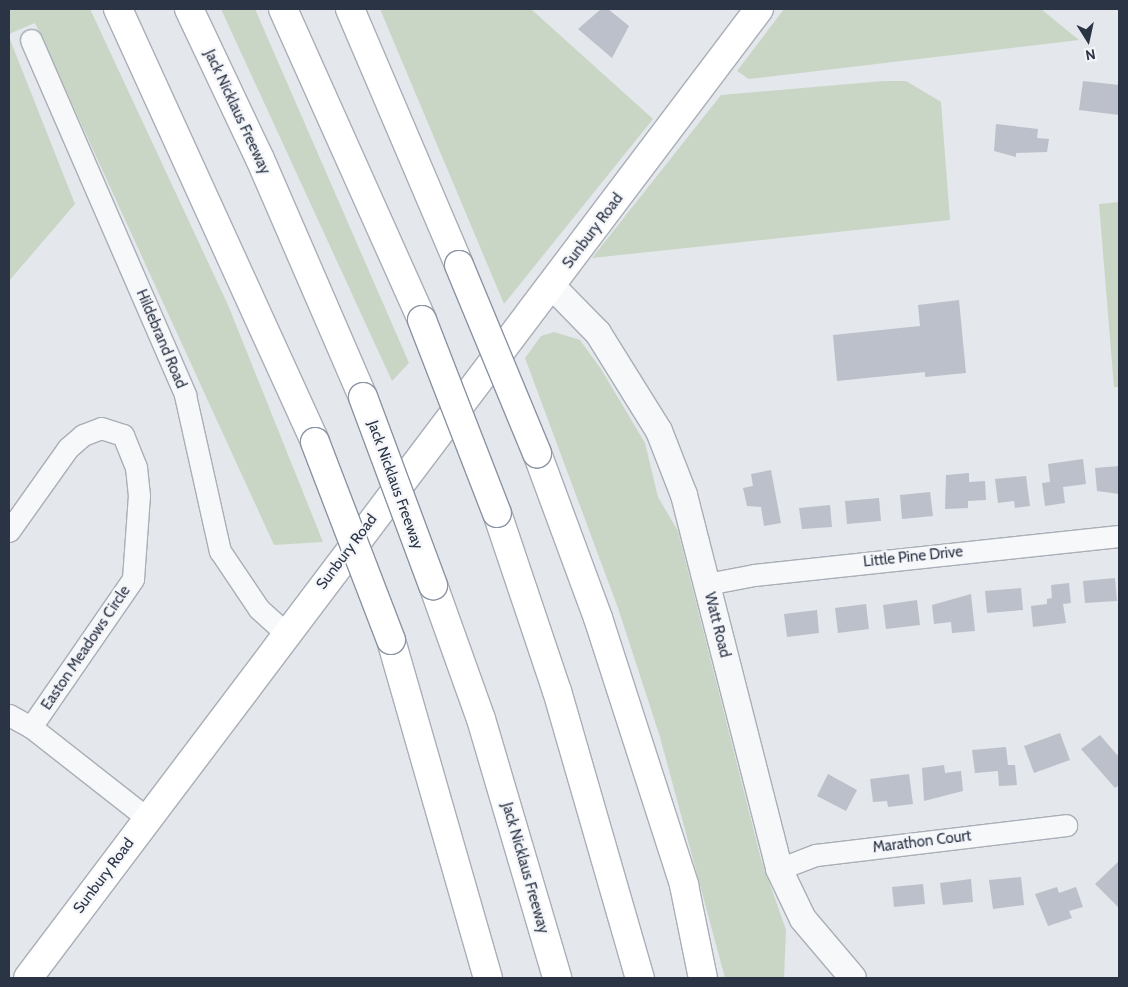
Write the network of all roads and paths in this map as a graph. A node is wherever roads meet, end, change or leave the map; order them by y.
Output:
1 (118, 9) edge
2 (189, 9) edge
3 (283, 9) edge
4 (350, 9) edge
5 (759, 9) edge
6 (31, 40) dead end
7 (551, 285) junction
8 (9, 531) edge
9 (1119, 536) edge
10 (707, 584) junction
11 (286, 633) junction
12 (9, 715) edge
13 (31, 728) junction
14 (147, 818) junction
15 (1066, 825) dead end
16 (779, 869) junction
17 (28, 978) edge
18 (488, 978) edge
19 (557, 978) edge
20 (640, 978) edge
21 (704, 978) edge
22 (853, 978) edge

1 - 18 main road, bridge
2 - 19 main road, Jack Nicklaus Freeway, bridge
3 - 20 main road, bridge
4 - 21 main road, bridge
5 - 7 main road, Sunbury Road
6 - 11 street, Hildebrand Road
7 - 10 street, Watt Road
7 - 11 main road, Sunbury Road
8 - 13 street, Easton Meadows Circle
9 - 10 street, Little Pine Drive
10 - 16 street, Watt Road
11 - 14 main road, Sunbury Road
12 - 13 street
13 - 14 street
14 - 17 main road, Sunbury Road
15 - 16 street, Marathon Court
16 - 22 street, Watt Road

